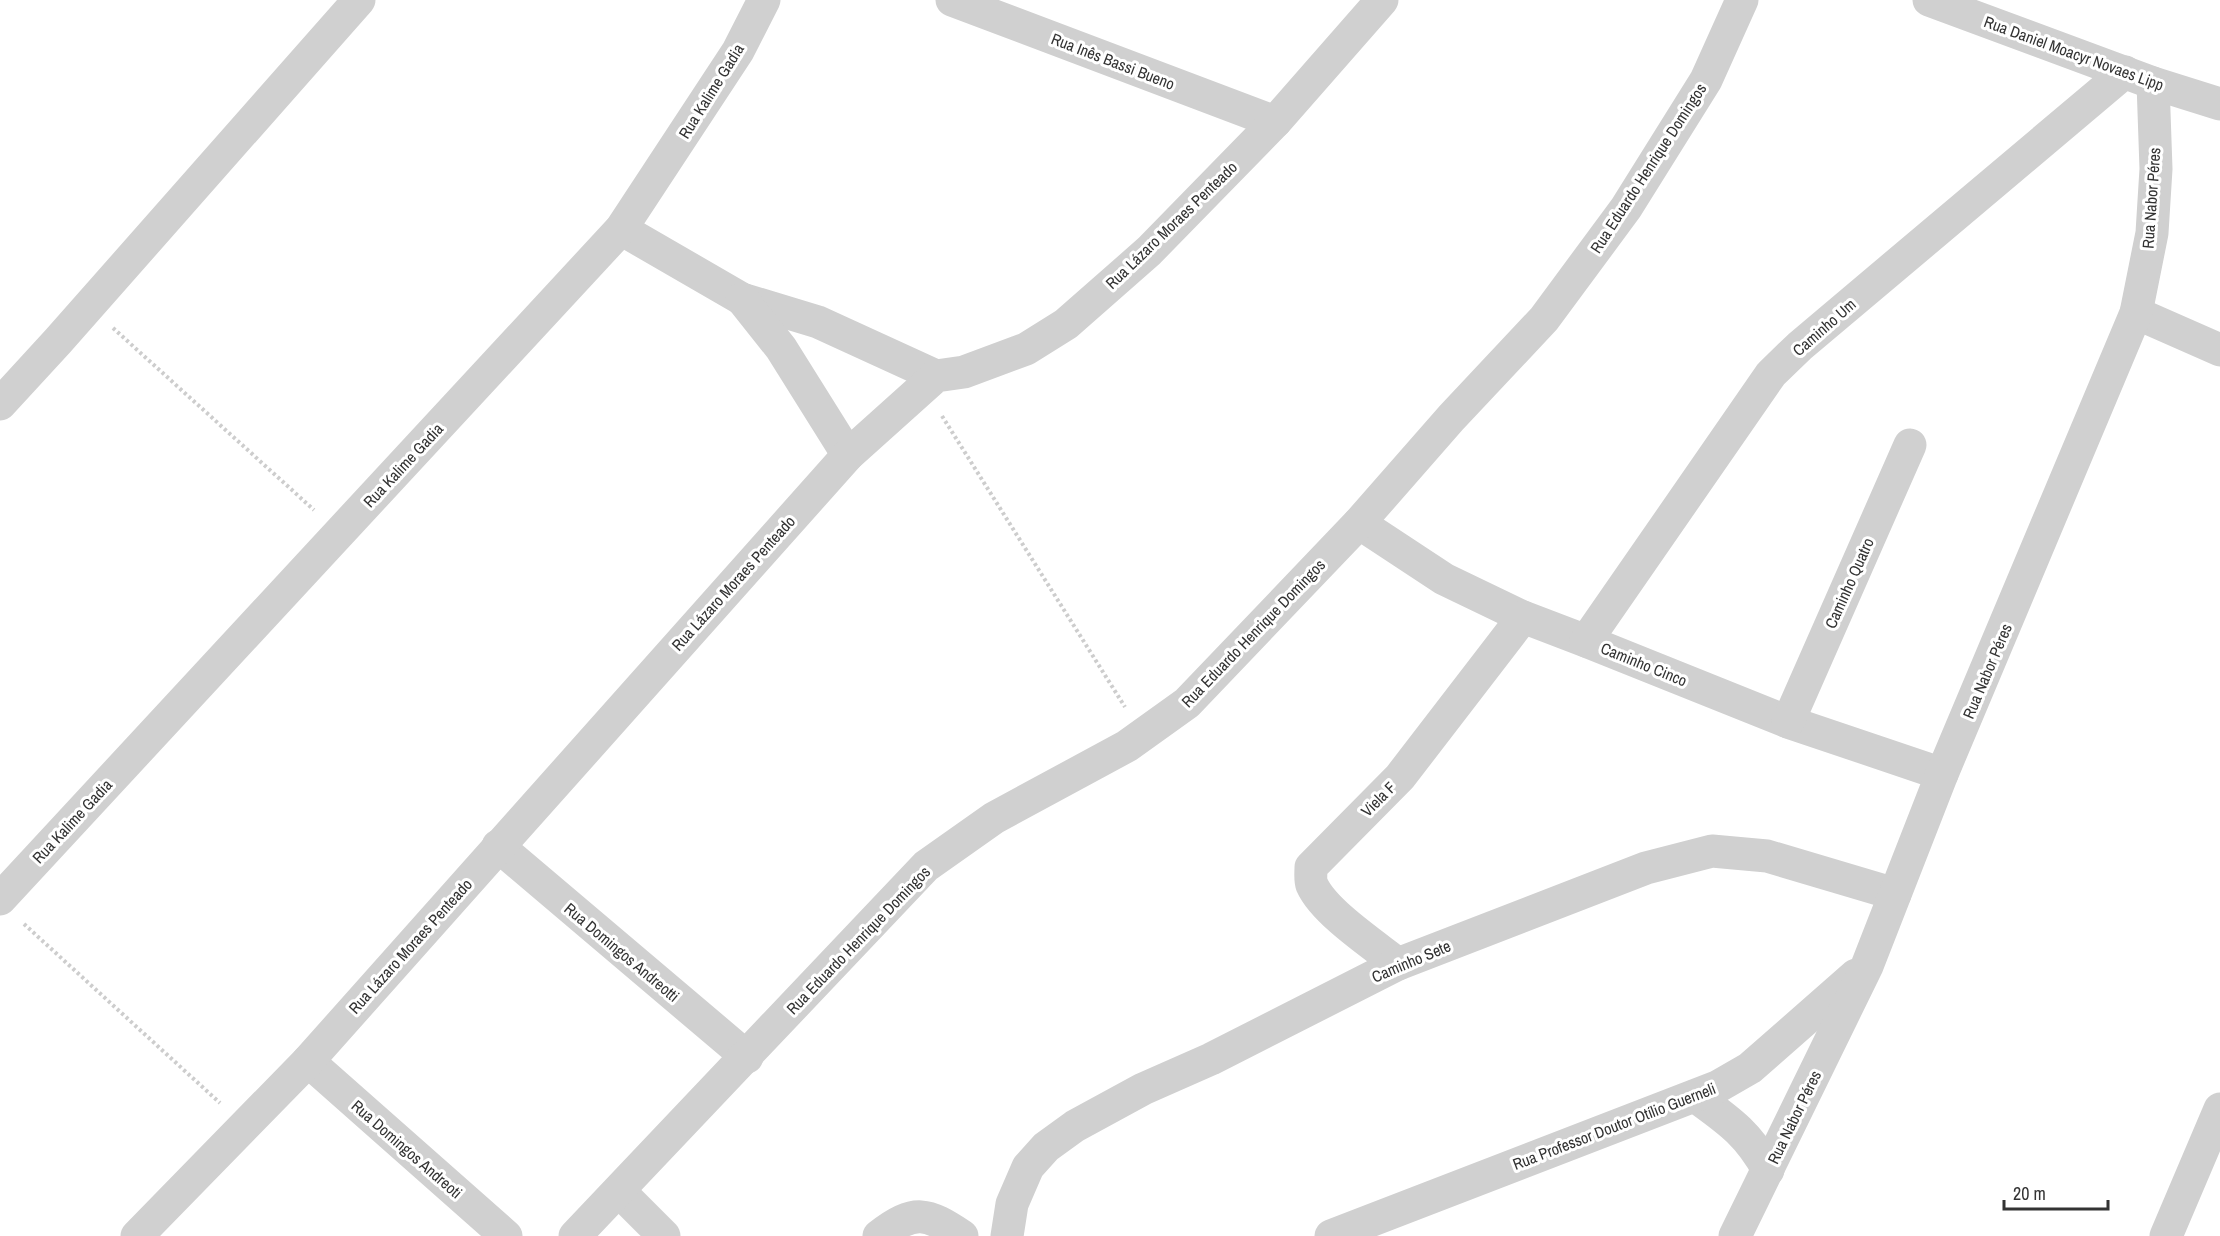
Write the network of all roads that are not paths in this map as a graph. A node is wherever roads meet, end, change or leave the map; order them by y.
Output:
1 (359, 0) edge
2 (764, 0) edge
3 (952, 0) edge
4 (1382, 0) edge
5 (1742, 0) edge
6 (1929, 0) edge
7 (2139, 77) junction
8 (2220, 105) edge
9 (1275, 122) junction
10 (621, 229) junction
11 (742, 299) junction
12 (2136, 313) junction
13 (2220, 350) edge
14 (930, 382) junction
15 (0, 404) edge
16 (1910, 445) dead end
17 (848, 455) junction
18 (1359, 523) junction
19 (1523, 617) junction
20 (1586, 641) junction
21 (1788, 722) junction
22 (1942, 774) junction
23 (498, 846) junction
24 (1895, 894) junction
25 (9, 908) edge
26 (1398, 964) junction
27 (1867, 966) junction
28 (747, 1057) junction
29 (308, 1061) junction
30 (1695, 1096) junction
31 (2220, 1109) edge
32 (1768, 1170) junction
33 (619, 1191) junction
34 (137, 1236) edge
35 (506, 1236) edge
36 (575, 1236) edge
37 (664, 1236) edge
38 (879, 1236) edge
39 (963, 1236) edge
40 (1007, 1236) edge
41 (1331, 1236) edge
42 (1735, 1236) edge
43 (2166, 1236) edge

1 - 15 street
2 - 10 street, Rua Kalime Gadia
3 - 9 street, Rua Inês Bassi Bueno
4 - 9 street, Rua Lázaro Moraes Penteado
5 - 18 street, Rua Eduardo Henrique Domingos
6 - 7 street, Rua Daniel Moacyr Novaes Lipp
7 - 8 street, Rua Daniel Moacyr Novaes Lipp
7 - 12 street, Rua Nabor Péres
7 - 20 street, Caminho Um
9 - 14 street, Rua Lázaro Moraes Penteado
10 - 11 street
10 - 25 street, Rua Kalime Gadia
11 - 14 street
11 - 17 street
12 - 13 street
12 - 22 street, Rua Nabor Péres
14 - 17 street, Rua Lázaro Moraes Penteado
16 - 21 street, Caminho Quatro
17 - 23 street, Rua Lázaro Moraes Penteado
18 - 19 street, Caminho Cinco
18 - 28 street, Rua Eduardo Henrique Domingos
19 - 20 street, Caminho Cinco
19 - 26 street, Viela F
20 - 21 street, Caminho Cinco
21 - 22 street, Caminho Cinco
22 - 24 street, Rua Nabor Péres
23 - 28 street, Rua Domingos Andreotti
23 - 29 street, Rua Lázaro Moraes Penteado
24 - 26 street, Caminho Sete
24 - 27 street, Rua Nabor Péres
26 - 40 street, Caminho Sete
27 - 30 street, Rua Professor Doutor Otílio Guerneli
27 - 32 street, Rua Nabor Péres
28 - 33 street, Rua Eduardo Henrique Domingos
29 - 34 street, Rua Lázaro Moraes Penteado
29 - 35 street, Rua Domingos Andreoti
30 - 32 street
30 - 41 street, Rua Professor Doutor Otílio Guerneli
31 - 43 street
32 - 42 street, Rua Nabor Péres
33 - 36 street, Rua Eduardo Henrique Domingos
33 - 37 street
38 - 39 street

